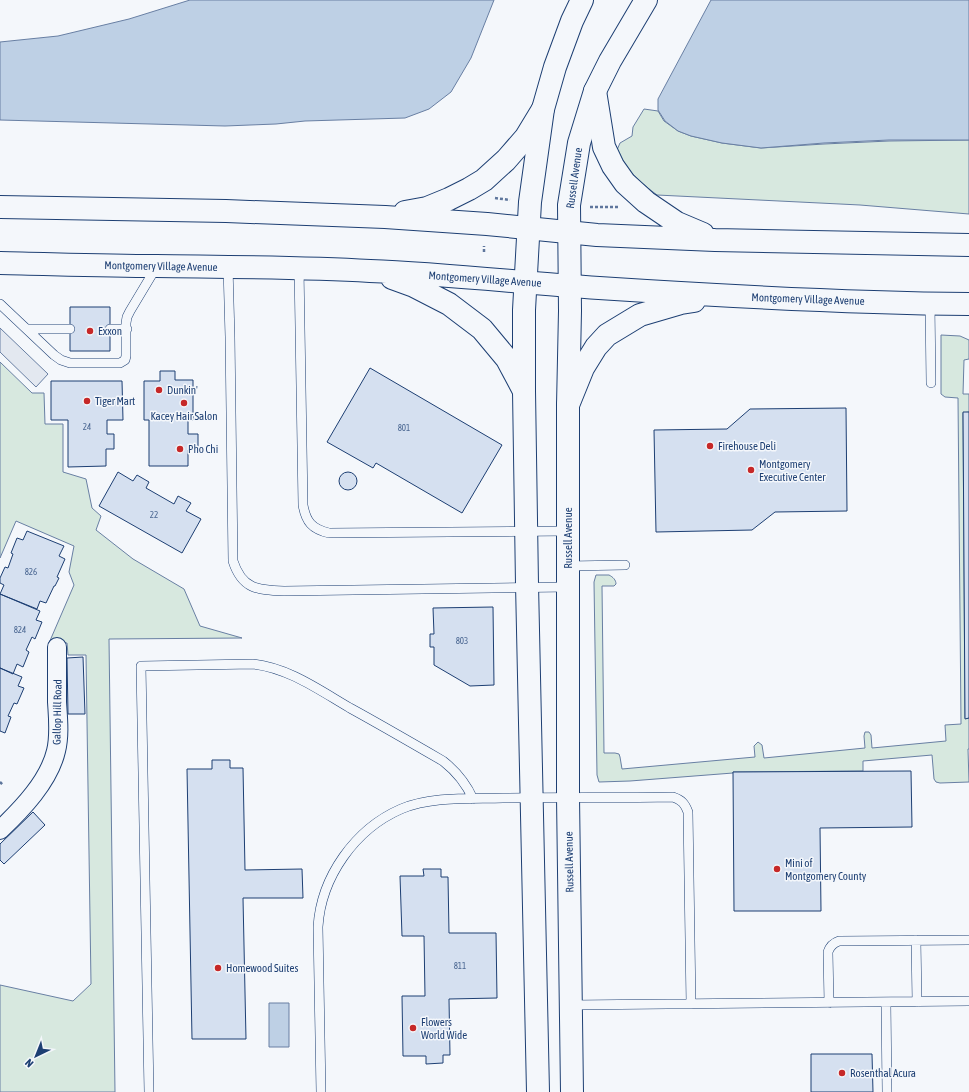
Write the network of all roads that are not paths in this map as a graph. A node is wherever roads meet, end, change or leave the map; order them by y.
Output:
1 (582, 0) edge
2 (646, 0) edge
3 (595, 91) junction
4 (543, 109) junction
5 (0, 207) edge
6 (385, 216) junction
7 (529, 228) junction
8 (569, 232) junction
9 (715, 240) junction
10 (969, 245) edge
11 (0, 263) edge
12 (157, 266) junction
13 (228, 266) junction
14 (300, 268) junction
15 (371, 271) junction
16 (526, 283) junction
17 (570, 285) junction
18 (732, 296) junction
19 (0, 304) edge
20 (930, 304) junction
21 (969, 304) edge
22 (27, 329) junction
23 (70, 329) dead end
24 (110, 329) dead end
25 (126, 329) junction
26 (931, 383) dead end
27 (524, 391) junction
28 (568, 405) junction
29 (527, 531) junction
30 (568, 531) junction
31 (625, 565) dead end
32 (568, 566) junction
33 (568, 587) junction
34 (527, 588) junction
35 (57, 647) dead end
36 (568, 797) junction
37 (532, 798) junction
38 (473, 799) junction
39 (0, 830) edge
40 (916, 940) junction
41 (969, 940) edge
42 (969, 1001) edge
43 (829, 1002) junction
44 (886, 1002) junction
45 (917, 1002) junction
46 (691, 1004) junction
47 (571, 1005) junction
48 (149, 1092) edge
49 (321, 1092) edge
50 (538, 1092) edge
51 (572, 1092) edge
52 (887, 1092) edge

1 - 4 main road
2 - 3 main road, Russell Avenue
3 - 8 main road, Russell Avenue
3 - 9 main road
4 - 6 main road
4 - 7 main road
5 - 6 main road
6 - 7 main road
7 - 8 main road
7 - 16 main road
8 - 9 main road
8 - 17 main road, Russell Avenue
9 - 10 main road
11 - 12 main road, Montgomery Village Avenue
12 - 13 main road, Montgomery Village Avenue
12 - 25 lane
13 - 14 main road, Montgomery Village Avenue
13 - 34 lane
14 - 15 main road, Montgomery Village Avenue
14 - 29 lane
15 - 16 main road, Montgomery Village Avenue
15 - 27 main road
16 - 17 main road, Montgomery Village Avenue
16 - 27 main road
17 - 18 main road, Montgomery Village Avenue
17 - 28 main road, Russell Avenue
18 - 20 main road, Montgomery Village Avenue
18 - 28 main road
19 - 22 lane
20 - 21 main road, Montgomery Village Avenue
20 - 26 lane
22 - 23 lane
22 - 25 lane
24 - 25 lane
27 - 29 main road
28 - 30 main road, Russell Avenue
29 - 30 lane
29 - 34 main road
30 - 32 main road, Russell Avenue
31 - 32 lane
32 - 33 main road, Russell Avenue
33 - 34 lane
33 - 36 main road, Russell Avenue
34 - 37 main road
35 - 39 street, Gallop Hill Road
36 - 37 lane
36 - 46 lane
36 - 47 main road, Russell Avenue
37 - 38 lane
37 - 50 main road
38 - 48 lane
38 - 49 lane
40 - 41 lane
40 - 43 lane
40 - 45 lane
42 - 45 lane
43 - 44 lane
43 - 46 lane
44 - 45 lane
44 - 52 lane
46 - 47 lane
47 - 51 main road, Russell Avenue

